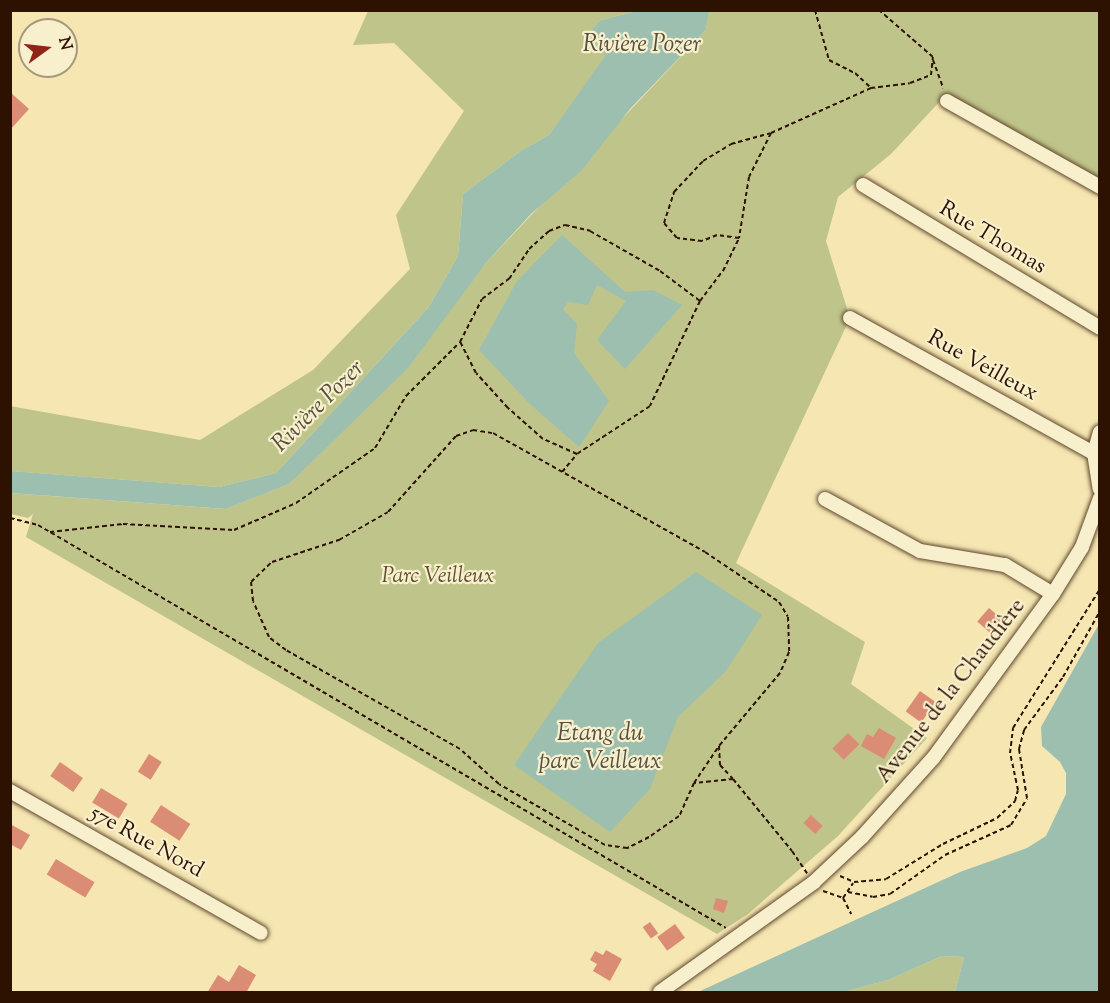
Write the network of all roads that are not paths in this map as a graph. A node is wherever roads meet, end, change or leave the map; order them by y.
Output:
1 (947, 101) road end
2 (863, 185) dead end
3 (1100, 187) edge
4 (850, 318) dead end
5 (1100, 328) edge
6 (1100, 432) edge
7 (1094, 453) junction
8 (1100, 489) edge
9 (1100, 498) edge
10 (825, 499) dead end
11 (1053, 594) junction
12 (10, 791) edge
13 (261, 933) dead end
14 (660, 993) edge

1 - 3 street
2 - 5 street, Rue Thomas
4 - 7 street, Rue Veilleux
6 - 7 street
7 - 8 street
9 - 11 street, Avenue de la Chaudière
10 - 11 street
11 - 14 street, Avenue de la Chaudière
12 - 13 street, 57e Rue Nord

